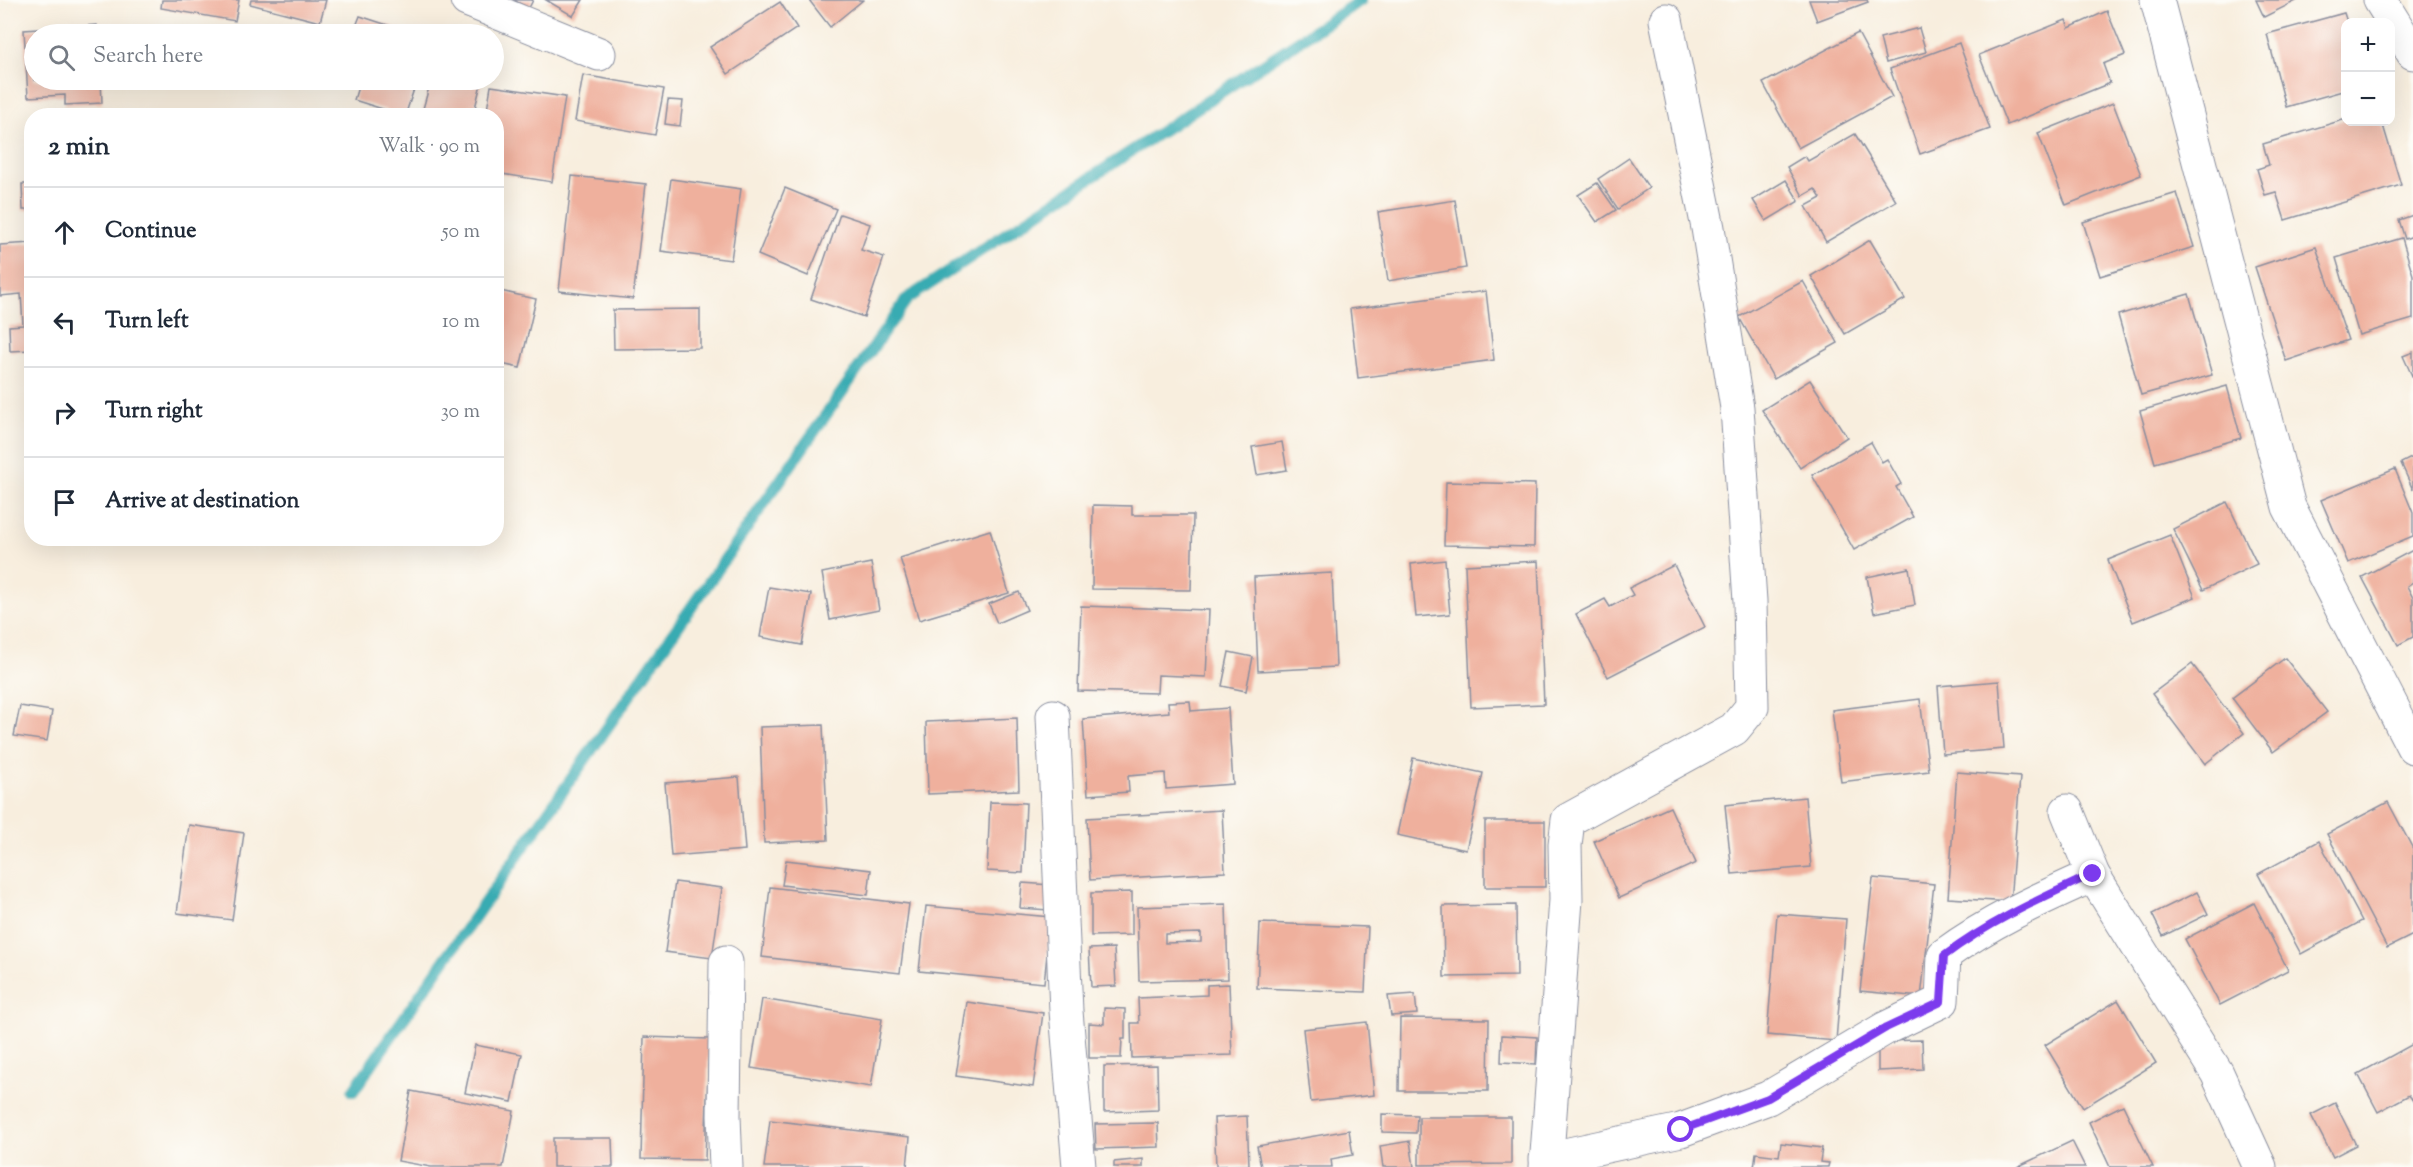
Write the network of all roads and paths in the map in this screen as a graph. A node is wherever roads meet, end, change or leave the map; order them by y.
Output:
1 (467, 0) edge
2 (2157, 0) edge
3 (2380, 0) edge
4 (1666, 20) dead end
5 (2413, 52) edge
6 (599, 54) dead end
7 (1053, 716) dead end
8 (2413, 747) edge
9 (2067, 811) dead end
10 (2093, 874) junction
11 (726, 962) dead end
12 (1546, 1163) edge
13 (726, 1167) edge
14 (1078, 1167) edge
15 (2260, 1167) edge

1 - 6 street
2 - 8 street
3 - 5 street
4 - 12 street
7 - 14 street
9 - 10 street
10 - 12 street
10 - 15 street
11 - 13 street

